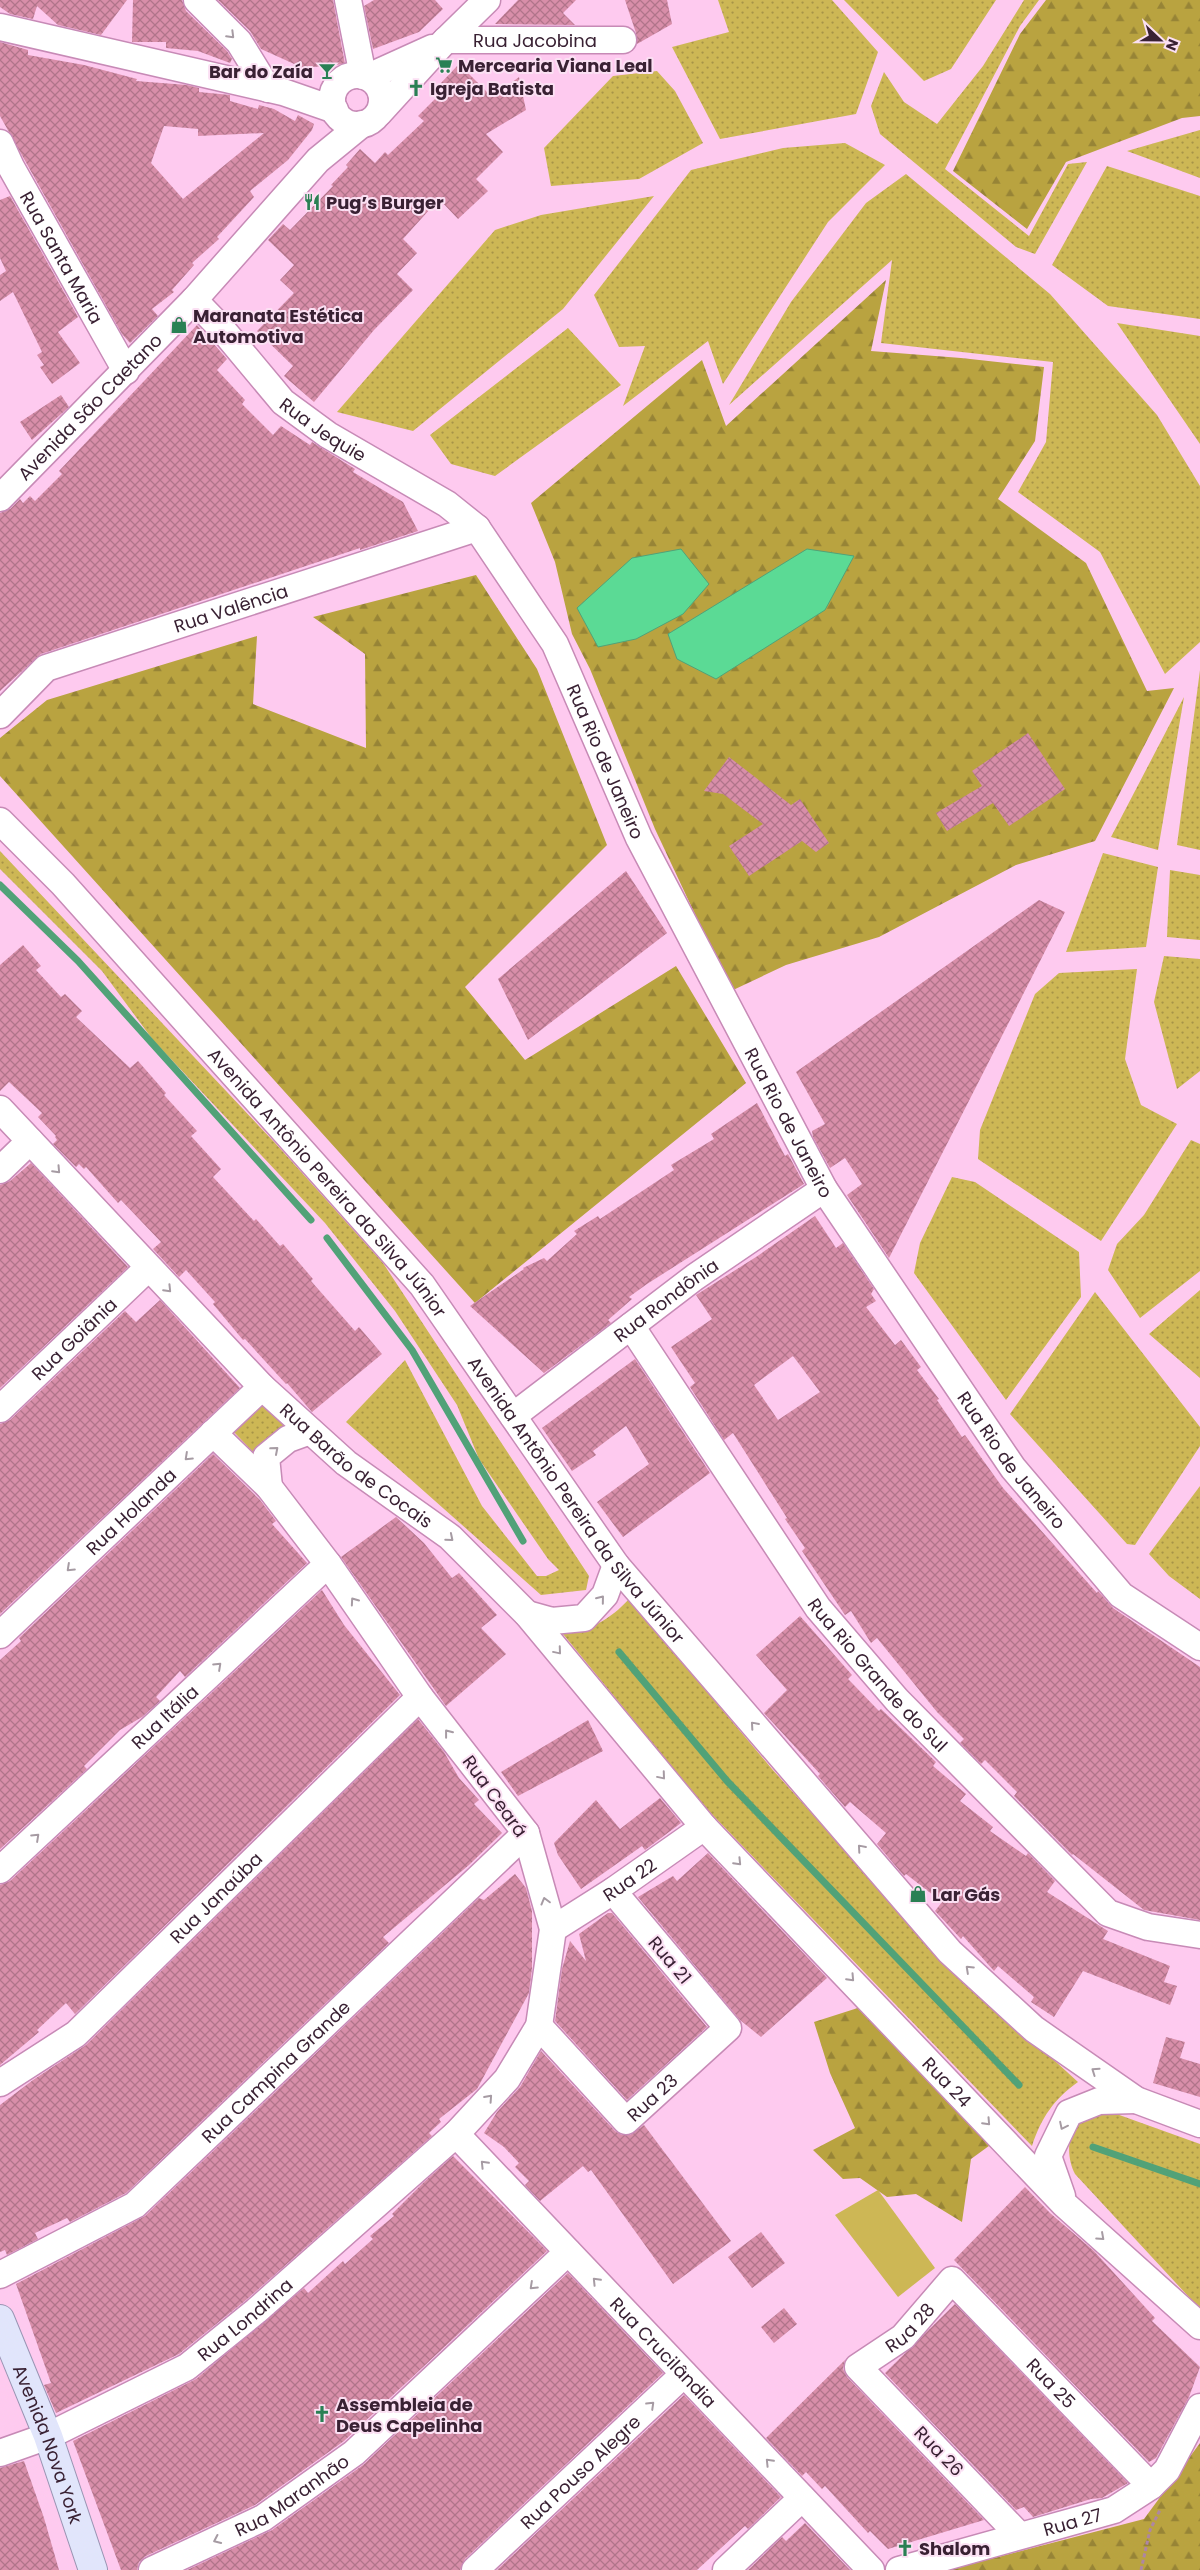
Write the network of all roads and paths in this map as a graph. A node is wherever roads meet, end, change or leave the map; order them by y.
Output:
1 (197, 0) edge
2 (348, 0) edge
3 (487, 0) edge
4 (0, 27) edge
5 (623, 40) dead end
6 (444, 42) junction
7 (357, 78) junction
8 (276, 91) junction
9 (354, 116) junction
10 (0, 143) edge
11 (5, 174) edge
12 (194, 300) junction
13 (126, 371) junction
14 (0, 498) edge
15 (477, 528) junction
16 (0, 715) edge
17 (0, 821) edge
18 (0, 1109) edge
19 (30, 1142) junction
20 (0, 1170) edge
21 (824, 1189) junction
22 (148, 1268) junction
23 (631, 1326) junction
24 (262, 1388) junction
25 (0, 1409) edge
26 (513, 1416) junction
27 (310, 1431) junction
28 (213, 1433) junction
29 (269, 1487) junction
30 (328, 1564) junction
31 (616, 1565) junction
32 (527, 1614) junction
33 (0, 1635) edge
34 (1200, 1648) edge
35 (420, 1697) junction
36 (704, 1827) junction
37 (526, 1833) junction
38 (0, 1870) edge
39 (613, 1891) junction
40 (553, 1928) junction
41 (1200, 1935) edge
42 (539, 2026) junction
43 (728, 2028) joint
44 (0, 2083) edge
45 (1136, 2100) junction
46 (1200, 2124) edge
47 (456, 2134) junction
48 (1064, 2204) junction
49 (568, 2252) junction
50 (0, 2275) edge
51 (952, 2280) joint
52 (0, 2319) edge
53 (1200, 2326) edge
54 (858, 2367) joint
55 (684, 2374) junction
56 (1200, 2407) edge
57 (48, 2436) junction
58 (0, 2453) edge
59 (1152, 2486) junction
60 (802, 2498) junction
61 (1019, 2535) junction
62 (93, 2570) edge
63 (152, 2570) edge
64 (475, 2570) edge
65 (726, 2570) edge
66 (871, 2570) edge
67 (899, 2570) edge

1 -> 8 street
2 - 7 street
3 - 6 street
4 - 8 street
5 - 6 street, Rua Jacobina
6 - 7 street
6 - 9 street
7 - 8 street
7 - 9 street
7 - 9 street
8 - 9 street
9 - 12 street, Avenida São Caetano
10 - 11 street, Rua Santa Maria
11 - 13 street, Rua Santa Maria
12 - 13 street, Avenida São Caetano
12 - 15 street, Rua Jequie
13 - 14 street, Avenida São Caetano
15 - 16 street, Rua Valência
15 - 21 street, Rua Rio de Janeiro
17 - 26 street, Avenida Antônio Pereira da Silva Júnior
18 - 19 street, Rua Barão de Cocais
19 - 20 street
19 -> 22 street, Rua Barão de Cocais
21 - 23 street, Rua Rondônia
21 - 34 street, Rua Rio de Janeiro
22 -> 24 street, Rua Barão de Cocais
22 - 25 street, Rua Goiânia
23 - 26 street, Rua Rondônia
23 - 41 street, Rua Rio Grande do Sul
24 - 27 street, Rua Barão de Cocais
24 - 28 street, Rua Holanda
26 - 31 street, Avenida Antônio Pereira da Silva Júnior
29 -> 27 street
27 -> 32 street, Rua Barão de Cocais
28 - 29 street, Rua Ceará
28 -> 33 street, Rua Holanda
29 - 30 street, Rua Ceará
35 -> 30 street, Rua Ceará
38 -> 30 street, Rua Itália
32 -> 31 street
45 -> 31 street, Avenida Antônio Pereira da Silva Júnior
32 -> 36 street, Rua Barão de Cocais
37 -> 35 street, Rua Ceará
35 - 44 street, Rua Janaúba
36 - 39 street, Rua 22
36 -> 48 street, Rua 24
40 -> 37 street, Rua Ceará
37 - 50 street, Rua Campina Grande
39 - 40 street, Rua 22
39 - 43 street, Rua 21
40 - 42 street, Rua Ceará
42 - 43 street, Rua 23
47 -> 42 street, Rua Ceará
45 - 46 street, Avenida Antônio Pereira da Silva Júnior
45 -> 48 street
49 -> 47 street, Rua Crucilândia
47 - 57 street, Rua Londrina
48 -> 53 street, Rua 24
55 -> 49 street, Rua Crucilândia
49 -> 63 street, Rua Maranhão
51 - 54 street, Rua 28
51 - 59 street, Rua 25
52 - 57 main road, Avenida Nova York
54 - 61 street, Rua 26
60 -> 55 street, Rua Crucilândia
64 -> 55 street, Rua Pouso Alegre
56 - 59 street, Rua 27
57 - 58 street, Rua Londrina
57 - 62 main road, Avenida Nova York
59 - 61 street, Rua 27
60 - 65 street
60 - 66 street, Rua Crucilândia
61 - 67 street, Rua 27

